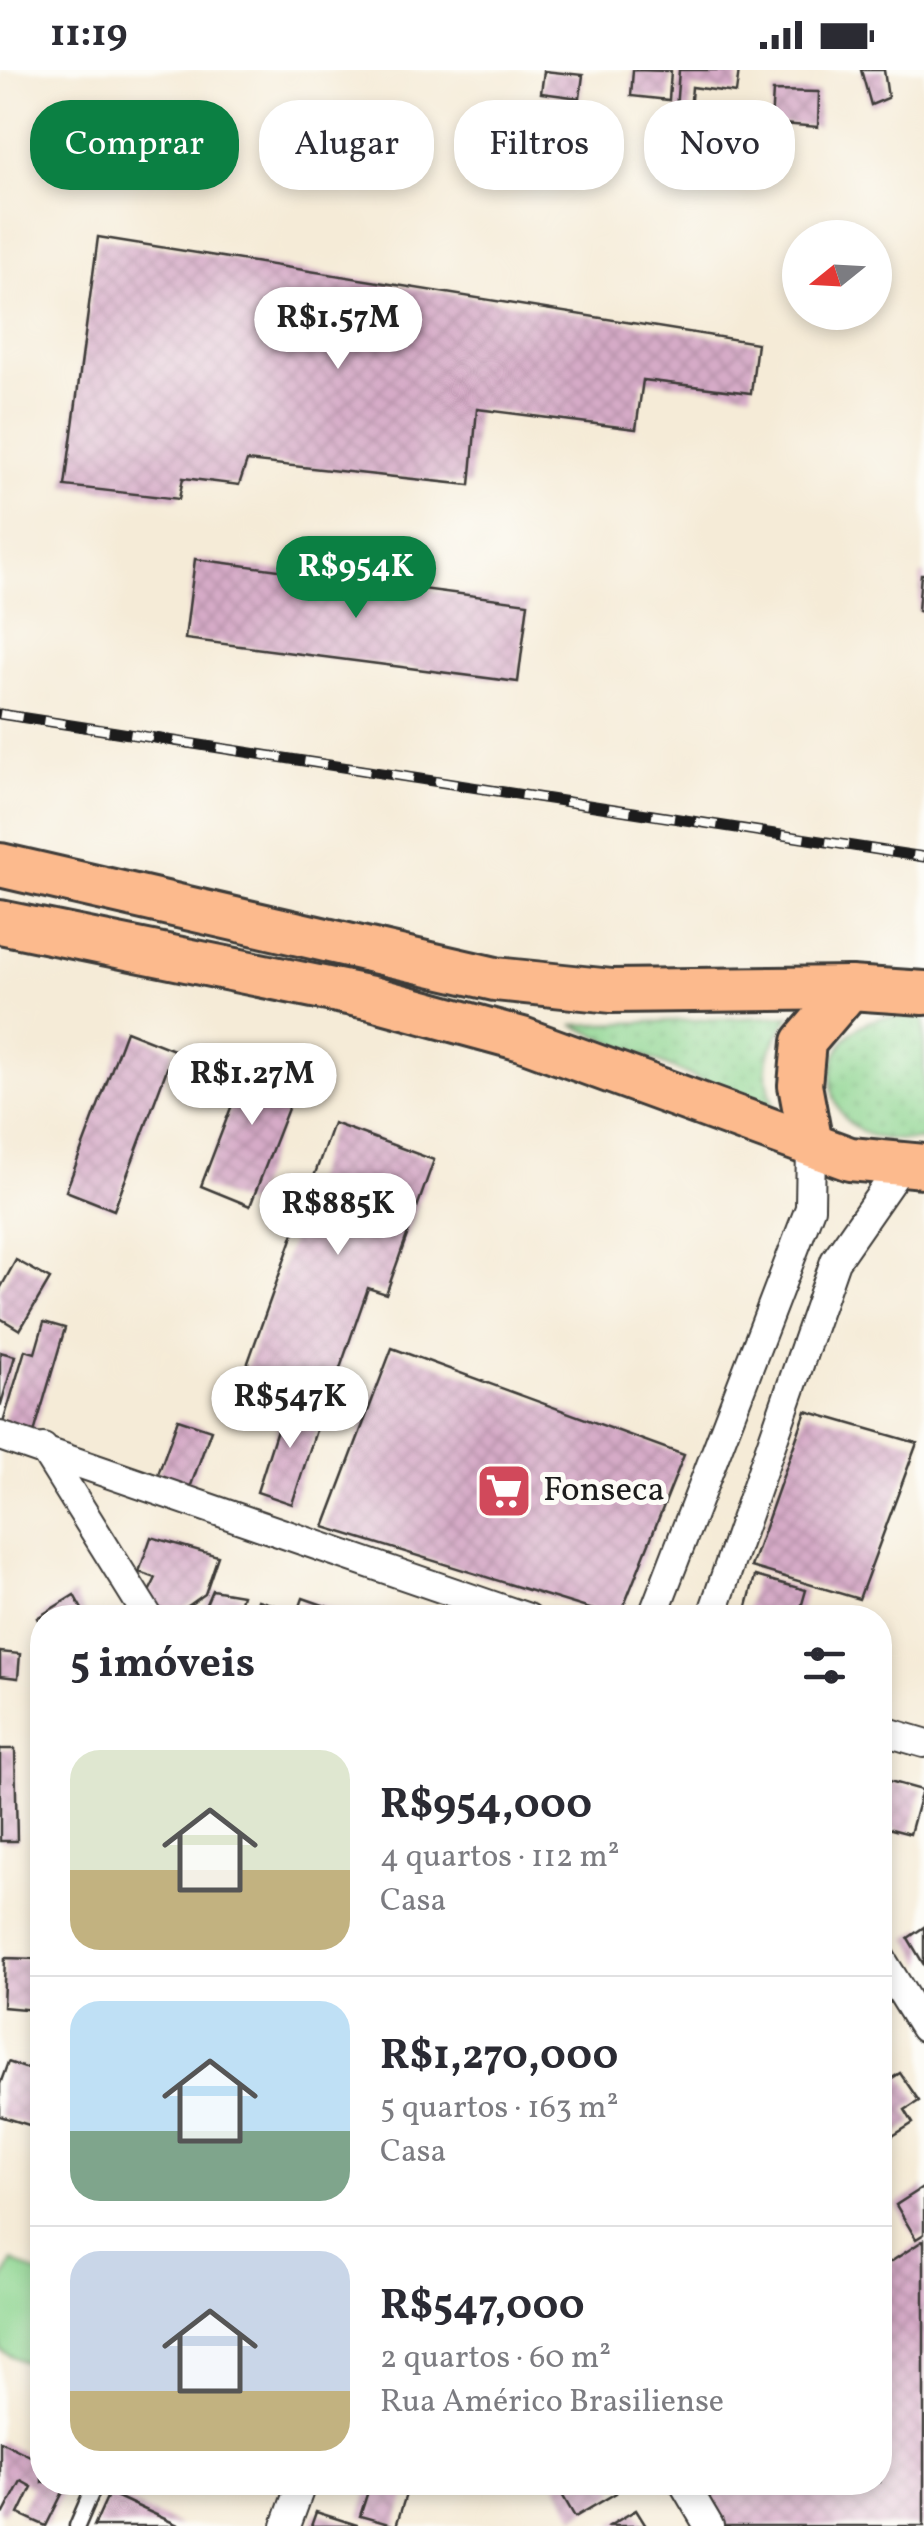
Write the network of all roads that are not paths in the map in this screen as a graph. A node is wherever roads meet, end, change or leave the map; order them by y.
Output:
1 (0, 865) edge
2 (0, 922) edge
3 (850, 988) junction
4 (924, 993) edge
5 (811, 1144) junction
6 (913, 1166) edge
7 (732, 1420) junction
8 (0, 1436) edge
9 (774, 1436) junction
10 (43, 1448) junction
11 (141, 1605) edge
12 (491, 1605) edge
13 (657, 1605) edge
14 (716, 1605) edge
15 (892, 1734) edge
16 (924, 1743) edge
17 (892, 1976) edge
18 (924, 2028) edge
19 (91, 2495) edge
20 (297, 2495) edge
21 (691, 2495) edge
22 (78, 2526) edge
23 (286, 2526) edge
24 (709, 2526) edge

1 - 3 main road
2 - 5 main road
3 - 4 main road
3 - 5 main road
5 - 6 main road
5 - 7 street
6 - 9 street
7 - 9 street
7 - 13 street
8 - 10 street
9 - 14 street
10 - 11 street
10 - 12 street
15 - 16 street
17 - 18 street
19 - 22 lane
20 - 23 street
21 - 24 street

